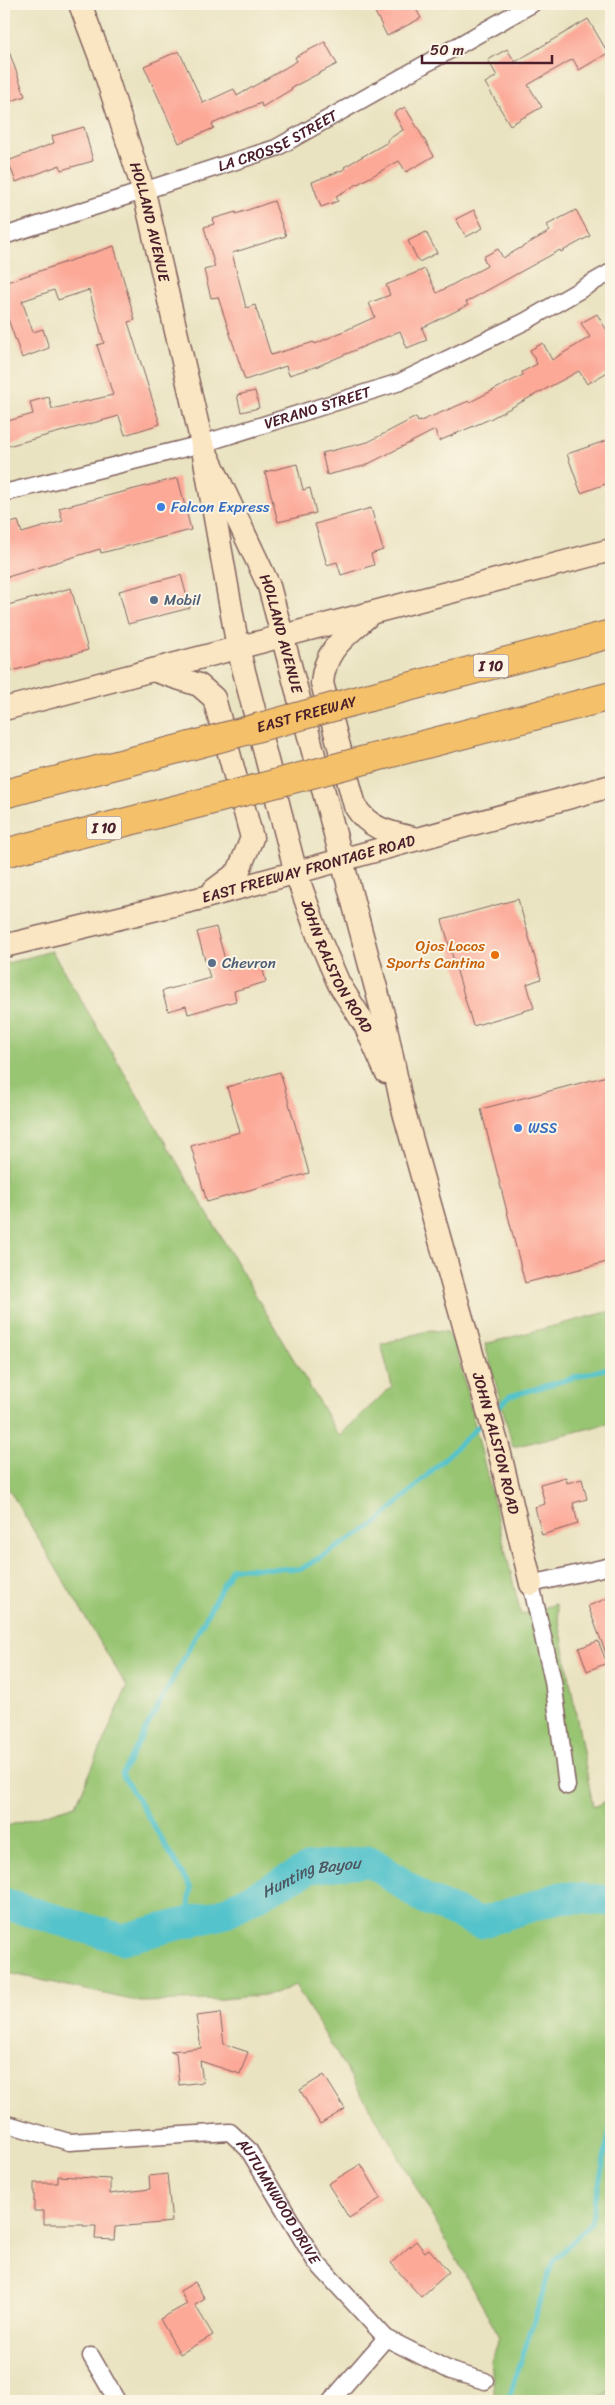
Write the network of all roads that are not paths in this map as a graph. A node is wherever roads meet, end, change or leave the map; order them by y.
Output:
1 (80, 4) edge
2 (532, 4) edge
3 (144, 192) junction
4 (4, 236) edge
5 (611, 272) edge
6 (202, 444) junction
7 (4, 493) edge
8 (611, 550) edge
9 (370, 614) junction
10 (611, 634) edge
11 (283, 636) junction
12 (238, 648) junction
13 (153, 670) junction
14 (611, 696) edge
15 (4, 709) edge
16 (611, 786) edge
17 (4, 794) edge
18 (419, 840) junction
19 (4, 853) edge
20 (340, 860) junction
21 (296, 873) junction
22 (206, 897) junction
23 (4, 946) edge
24 (402, 1105) junction
25 (611, 1566) edge
26 (531, 1584) junction
27 (567, 1786) dead end
28 (4, 2123) edge
29 (386, 2338) junction
30 (91, 2356) dead end
31 (485, 2381) dead end
32 (117, 2401) edge
33 (331, 2401) edge

1 - 3 main road, HOLLAND AVENUE
2 - 3 street, LA CROSSE STREET
3 - 4 street, LA CROSSE STREET
3 - 6 main road, HOLLAND AVENUE
5 - 6 street, VERANO STREET
6 - 7 street, VERANO STREET
6 - 11 main road, HOLLAND AVENUE
6 - 12 main road, HOLLAND AVENUE
8 - 9 main road
9 - 11 main road
9 - 18 main road
10 - 17 highway, EAST FREEWAY / I 10, bridge
11 - 12 main road
11 - 20 main road, HOLLAND AVENUE
12 - 13 main road
12 - 21 main road, JOHN RALSTON ROAD
13 - 15 main road
13 - 22 main road
14 - 19 highway, I 10, bridge
16 - 18 main road, EAST FREEWAY FRONTAGE ROAD
18 - 20 main road, EAST FREEWAY FRONTAGE ROAD
20 - 21 main road, EAST FREEWAY FRONTAGE ROAD
20 - 24 main road, JOHN RALSTON ROAD
21 - 22 main road, EAST FREEWAY FRONTAGE ROAD
21 - 24 main road, JOHN RALSTON ROAD
22 - 23 main road, EAST FREEWAY FRONTAGE ROAD
24 - 26 main road, JOHN RALSTON ROAD
25 - 26 street
26 - 27 street, JOHN RALSTON ROAD
28 - 29 street, AUTUMNWOOD DRIVE
29 - 31 street, AUTUMNWOOD DRIVE
29 - 33 street
30 - 32 street

